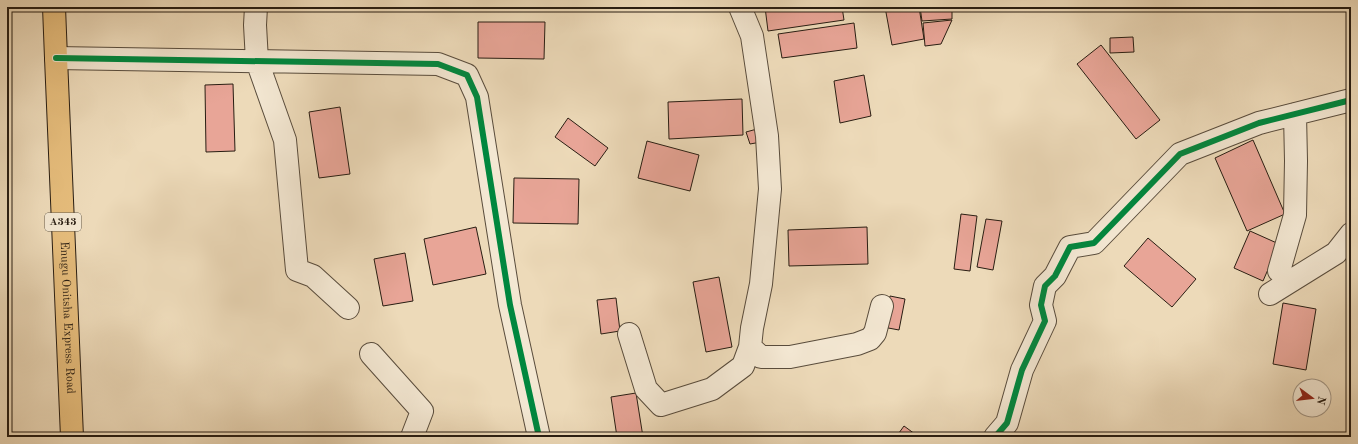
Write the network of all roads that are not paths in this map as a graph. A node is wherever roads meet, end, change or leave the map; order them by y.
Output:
1 (54, 7) edge
2 (256, 7) edge
3 (740, 7) edge
4 (56, 58) junction
5 (257, 61) junction
6 (1351, 100) edge
7 (1295, 114) junction
8 (1351, 234) edge
9 (1279, 271) dead end
10 (1270, 294) dead end
11 (882, 306) dead end
12 (348, 308) dead end
13 (628, 334) dead end
14 (750, 347) junction
15 (371, 354) dead end
16 (72, 437) edge
17 (412, 437) edge
18 (539, 437) edge
19 (995, 437) edge

1 - 4 highway, Enugu Onitsha Express Road / A343
2 - 5 street
3 - 14 street
4 - 5 street
4 - 16 highway, Enugu Onitsha Express Road / A343
5 - 12 street
5 - 18 street
6 - 7 street
7 - 9 street
7 - 19 street
8 - 10 street
11 - 14 street
13 - 14 street
15 - 17 street

